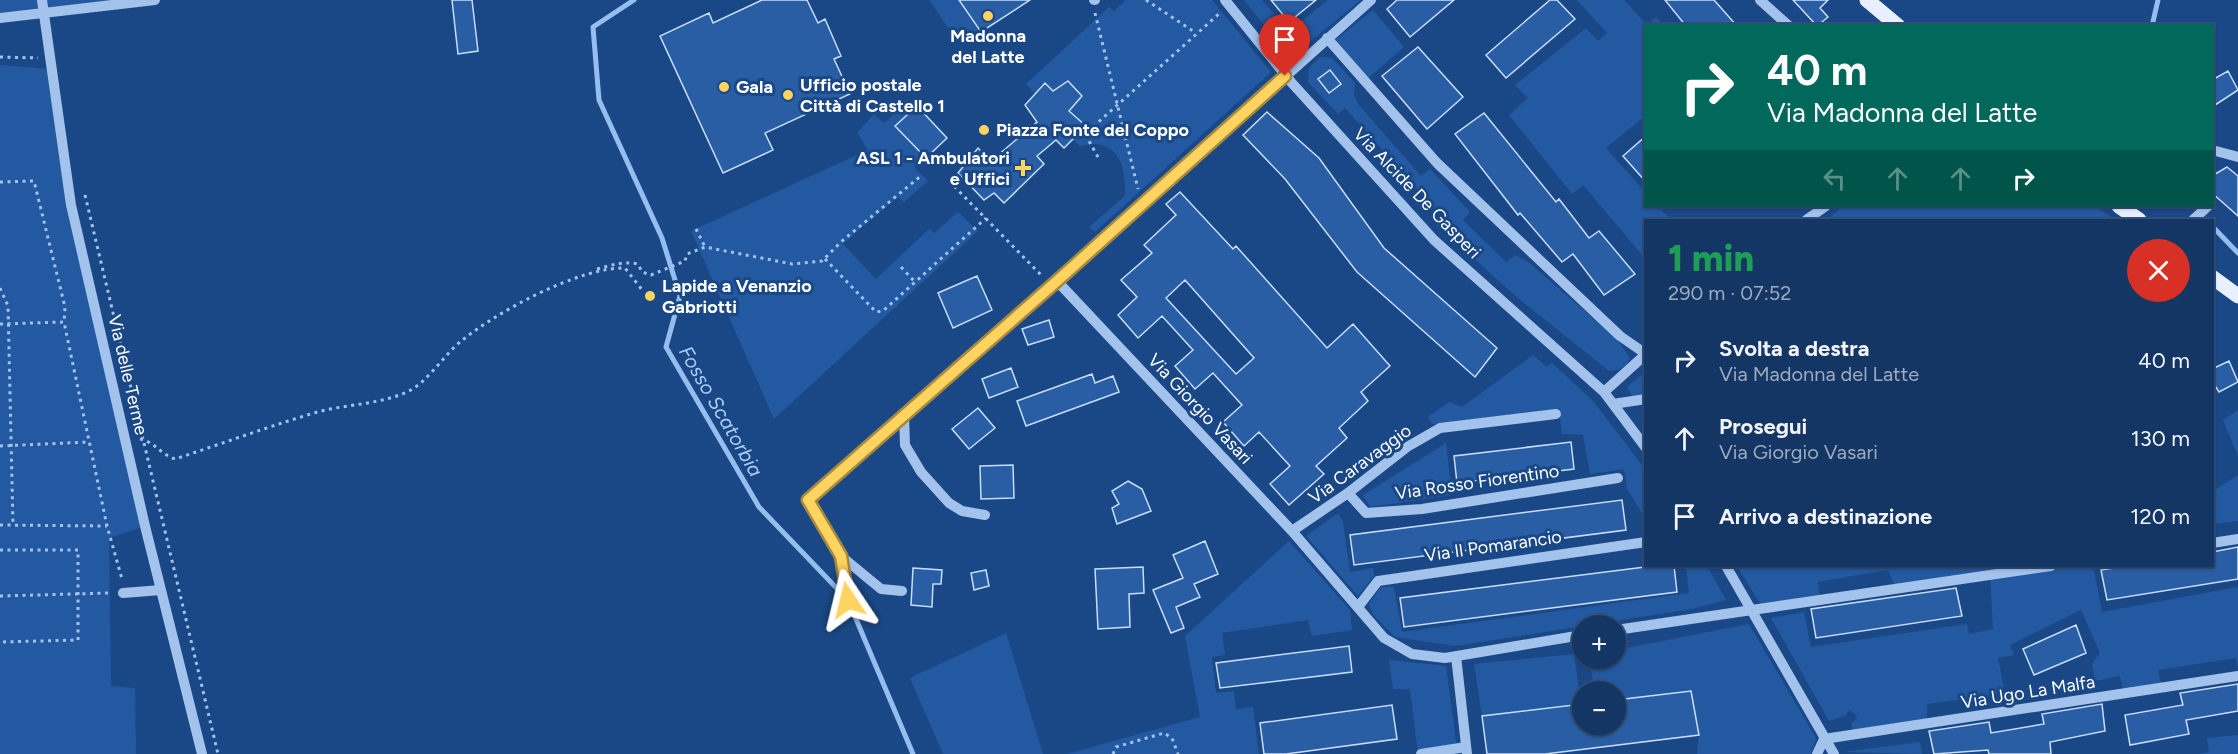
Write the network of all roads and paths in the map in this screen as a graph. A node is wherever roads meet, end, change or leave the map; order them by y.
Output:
1 (42, 0) edge
2 (155, 0) edge
3 (1146, 0) edge
4 (1371, 0) edge
5 (1760, 0) edge
6 (1866, 0) edge
7 (1227, 2) edge
8 (1213, 7) dead end
9 (43, 13) junction
10 (1095, 13) dead end
11 (1219, 14) junction
12 (0, 18) edge
13 (1226, 23) dead end
14 (1787, 24) edge
15 (1896, 24) edge
16 (1196, 33) junction
17 (1327, 38) junction
18 (0, 57) edge
19 (49, 59) junction
20 (1285, 76) junction
21 (1118, 103) junction
22 (2214, 151) edge
23 (1098, 157) dead end
24 (2238, 157) edge
25 (922, 175) dead end
26 (949, 181) dead end
27 (0, 182) edge
28 (82, 184) dead end
29 (1148, 185) dead end
30 (1825, 207) edge
31 (2120, 207) edge
32 (2207, 207) edge
33 (986, 218) junction
34 (1807, 219) edge
35 (2138, 219) edge
36 (2194, 219) edge
37 (696, 229) dead end
38 (705, 247) junction
39 (825, 259) junction
40 (901, 267) dead end
41 (592, 271) junction
42 (2214, 278) edge
43 (1057, 281) junction
44 (916, 283) junction
45 (0, 288) edge
46 (643, 291) dead end
47 (2238, 296) edge
48 (64, 322) junction
49 (0, 324) edge
50 (8, 324) junction
51 (1644, 353) edge
52 (1644, 356) edge
53 (1604, 392) junction
54 (1644, 399) edge
55 (1613, 404) junction
56 (1556, 414) dead end
57 (904, 416) junction
58 (126, 438) junction
59 (141, 439) junction
60 (89, 442) junction
61 (11, 445) junction
62 (1644, 445) edge
63 (0, 446) edge
64 (1618, 478) dead end
65 (1348, 494) junction
66 (985, 515) dead end
67 (0, 525) edge
68 (13, 525) junction
69 (107, 526) junction
70 (1292, 531) junction
71 (2238, 539) edge
72 (1644, 542) edge
73 (2214, 543) edge
74 (0, 550) edge
75 (841, 556) junction
76 (1727, 567) edge
77 (2044, 567) edge
78 (161, 590) junction
79 (902, 591) dead end
80 (123, 593) junction
81 (78, 594) junction
82 (0, 596) edge
83 (848, 600) dead end
84 (1358, 607) junction
85 (1753, 609) junction
86 (1626, 628) edge
87 (1572, 638) edge
88 (0, 642) edge
89 (1456, 656) junction
90 (2238, 676) edge
91 (1824, 739) junction
92 (1467, 751) edge
93 (202, 754) edge
94 (218, 754) edge
95 (1113, 754) edge
96 (1178, 754) edge
97 (1421, 754) edge
98 (1817, 754) edge
99 (1834, 754) edge

1 - 9 street, Via delle Terme
2 - 9 street
3 - 16 path
4 - 17 street
5 - 14 street
6 - 15 main road
7 - 11 path
7 - 20 street, Via Alcide De Gasperi
8 - 11 path
9 - 12 street
9 - 19 street, Via delle Terme
10 - 21 path
11 - 13 path
11 - 16 path
16 - 21 path
17 - 20 street
17 - 51 street
18 - 19 path
19 - 58 street, Via delle Terme
20 - 43 street
20 - 53 street, Via Alcide De Gasperi
21 - 23 path
21 - 29 path
22 - 24 street
25 - 39 path
26 - 33 path
27 - 48 path
28 - 59 path
30 - 34 street
31 - 35 main road
32 - 36 street
33 - 43 path
33 - 44 path
37 - 38 path
38 - 39 path
38 - 41 path
39 - 44 path
40 - 44 path
41 - 46 path
41 - 59 path
42 - 47 main road
43 - 57 street
43 - 70 street, Via Giorgio Vasari
45 - 50 path
48 - 50 path
48 - 60 path
49 - 50 path
50 - 61 path
52 - 53 street
53 - 55 street, Via Alcide De Gasperi
54 - 55 street
55 - 62 street, Via Alcide De Gasperi
56 - 65 street, Via Caravaggio
57 - 66 street
57 - 75 street
58 - 59 path
58 - 78 street, Via delle Terme
59 - 94 path
60 - 61 path
60 - 69 path
61 - 63 path
61 - 68 path
64 - 65 street, Via Rosso Fiorentino
65 - 70 street, Via Caravaggio
67 - 68 path
68 - 69 path
69 - 80 path
70 - 84 street, Via Giorgio Vasari
71 - 73 street
72 - 84 street, Via Il Pomarancio
74 - 81 path
75 - 79 street
75 - 83 street
76 - 85 street
77 - 85 street
78 - 80 street
78 - 93 street, Via delle Terme
80 - 81 path
81 - 82 path
81 - 88 path
84 - 89 street, Via Giorgio Vasari
85 - 86 street
85 - 91 street
87 - 89 street, Via Giorgio Vasari
89 - 92 street
90 - 91 street, Via Ugo La Malfa
91 - 98 street
91 - 99 street
92 - 97 street
95 - 96 path

